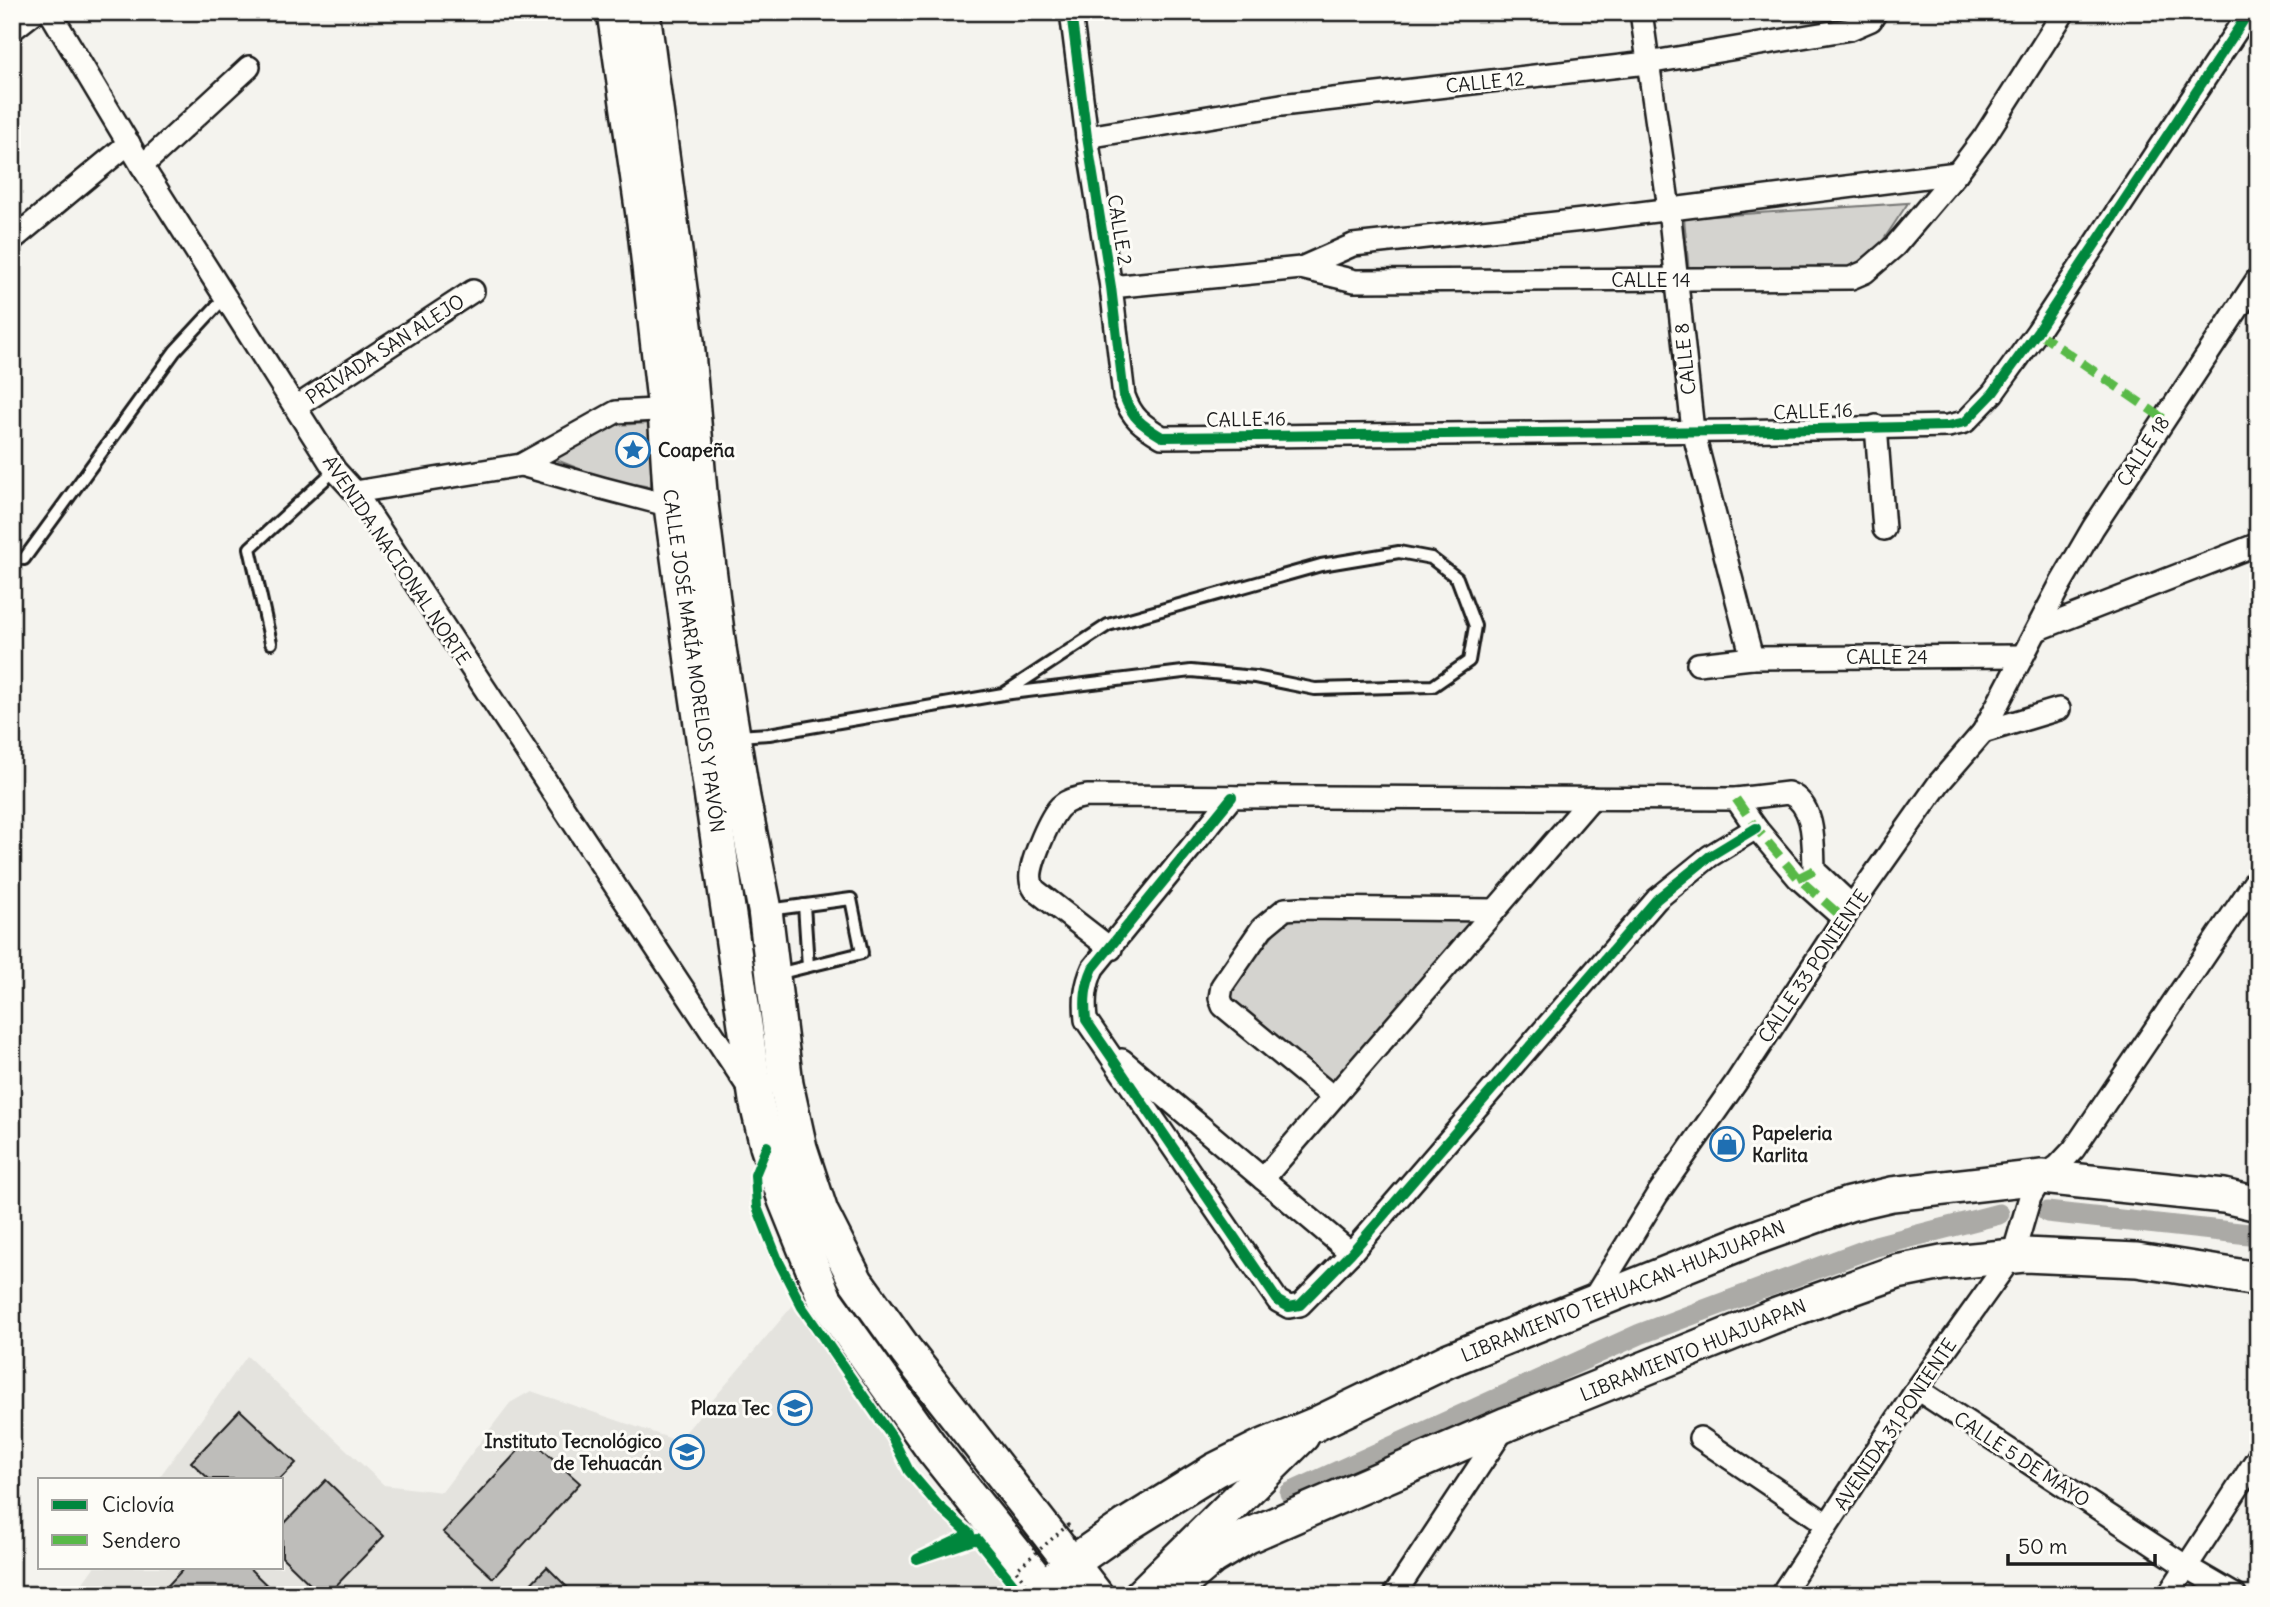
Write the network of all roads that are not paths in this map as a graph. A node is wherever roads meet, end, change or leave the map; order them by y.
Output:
1 (34, 12) edge
2 (50, 12) edge
3 (614, 12) edge
4 (643, 12) edge
5 (1071, 12) edge
6 (1641, 12) edge
7 (1876, 12) edge
8 (2064, 12) edge
9 (2249, 12) edge
10 (12, 30) edge
11 (1647, 63) junction
12 (249, 67) dead end
13 (1087, 137) junction
14 (129, 143) junction
15 (142, 166) junction
16 (1958, 173) junction
17 (1669, 209) junction
18 (12, 240) edge
19 (1301, 268) junction
20 (2258, 278) edge
21 (1677, 280) junction
22 (1111, 287) junction
23 (473, 291) dead end
24 (226, 296) junction
25 (296, 407) junction
26 (680, 409) junction
27 (1876, 426) junction
28 (1693, 431) junction
29 (1162, 437) joint
30 (521, 464) junction
31 (335, 470) junction
32 (355, 492) junction
33 (686, 505) junction
34 (1884, 529) dead end
35 (2258, 544) edge
36 (24, 559) dead end
37 (2037, 630) junction
38 (271, 643) dead end
39 (2022, 656) junction
40 (1752, 659) junction
41 (1698, 664) dead end
42 (1003, 694) junction
43 (2059, 709) dead end
44 (1983, 733) junction
45 (718, 738) junction
46 (1231, 797) junction
47 (1592, 798) junction
48 (1736, 799) junction
49 (1756, 828) junction
50 (1806, 874) junction
51 (2258, 877) edge
52 (804, 905) junction
53 (765, 910) junction
54 (1495, 910) junction
55 (1848, 912) junction
56 (1111, 949) junction
57 (808, 966) junction
58 (774, 975) junction
59 (1102, 1044) junction
60 (1333, 1097) junction
61 (756, 1100) junction
62 (1263, 1179) junction
63 (2036, 1187) junction
64 (2258, 1204) edge
65 (2016, 1244) junction
66 (1351, 1253) junction
67 (2258, 1279) edge
68 (1590, 1305) junction
69 (1917, 1389) junction
70 (1507, 1424) junction
71 (1314, 1425) junction
72 (1700, 1438) dead end
73 (2258, 1457) edge
74 (1230, 1507) junction
75 (1827, 1524) junction
76 (1248, 1536) junction
77 (1074, 1553) junction
78 (2187, 1567) junction
79 (1036, 1592) edge
80 (1096, 1595) edge
81 (1141, 1595) edge
82 (1168, 1595) edge
83 (1394, 1595) edge
84 (1781, 1595) edge
85 (2168, 1595) edge
86 (2235, 1595) edge

1 - 10 street
2 - 14 street, AVENIDA NACIONAL NORTE
3 - 26 main road, CALLE JOSÉ MARÍA MORELOS Y PAVÓN
4 - 26 main road, CALLE JOSÉ MARÍA MORELOS Y PAVÓN
5 - 13 street, CALLE 2
6 - 11 street, CALLE 8
7 - 11 street, CALLE 12
8 - 16 street, CALLE 14
9 - 27 street, CALLE 16
11 - 13 street, CALLE 12
11 - 17 street, CALLE 8
12 - 15 street
13 - 22 street, CALLE 2
14 - 15 street, AVENIDA NACIONAL NORTE
14 - 18 street
15 - 24 street, AVENIDA NACIONAL NORTE
16 - 17 street, CALLE 14
16 - 21 street, CALLE 14
17 - 19 street, CALLE 14
17 - 21 street, CALLE 8
19 - 21 street, CALLE 14
19 - 22 street, CALLE 14
20 - 37 street, CALLE 18
21 - 28 street, CALLE 8
22 - 29 street, CALLE 2
23 - 25 street, PRIVADA SAN ALEJO
24 - 25 street, AVENIDA NACIONAL NORTE
24 - 36 lane
25 - 31 street, AVENIDA NACIONAL NORTE
26 - 30 street
26 - 33 main road, CALLE JOSÉ MARÍA MORELOS Y PAVÓN
27 - 28 street, CALLE 16
27 - 34 street
28 - 29 street, CALLE 16
28 - 40 street, CALLE 8
30 - 32 street
30 - 33 street
31 - 32 street, AVENIDA NACIONAL NORTE
31 - 38 lane
32 - 61 street, AVENIDA NACIONAL NORTE
33 - 45 main road, CALLE JOSÉ MARÍA MORELOS Y PAVÓN
35 - 37 street
37 - 39 street, CALLE 33 PONIENTE
39 - 40 street, CALLE 24
39 - 44 street, CALLE 33 PONIENTE
40 - 41 street, CALLE 24
42 - 42 lane
42 - 45 lane
43 - 44 street
44 - 55 street, CALLE 33 PONIENTE
45 - 53 main road, CALLE JOSÉ MARÍA MORELOS Y PAVÓN
45 - 61 main road, CALLE JOSÉ MARÍA MORELOS Y PAVÓN
46 - 47 street
46 - 56 street
46 - 56 street
47 - 48 street
47 - 54 street
48 - 49 street
48 - 50 street
49 - 50 street
49 - 66 street
50 - 55 street
51 - 63 street
52 - 53 lane
52 - 57 lane
52 - 57 lane
53 - 58 main road, CALLE JOSÉ MARÍA MORELOS Y PAVÓN
54 - 60 street
54 - 60 street
55 - 68 street, CALLE 33 PONIENTE
56 - 59 street
57 - 58 lane
58 - 77 main road, CALLE JOSÉ MARÍA MORELOS Y PAVÓN
59 - 62 street
59 - 66 street
60 - 62 street
61 - 79 main road, CALLE JOSÉ MARÍA MORELOS Y PAVÓN
62 - 66 street
63 - 64 main road, LIBRAMIENTO TEHUACAN-HUAJUAPAN
63 - 65 street, AVENIDA 31 PONIENTE
63 - 68 main road, LIBRAMIENTO TEHUACAN-HUAJUAPAN
65 - 67 main road, LIBRAMIENTO HUAJUAPAN
65 - 69 street, AVENIDA 31 PONIENTE
65 - 70 main road, LIBRAMIENTO HUAJUAPAN
68 - 71 main road, LIBRAMIENTO TEHUACAN-HUAJUAPAN
69 - 75 street, AVENIDA 31 PONIENTE
69 - 78 street, CALLE 5 DE MAYO
70 - 76 main road, LIBRAMIENTO HUAJUAPAN
70 - 83 street
71 - 74 main road
71 - 77 main road, LIBRAMIENTO TEHUACAN-HUAJUAPAN
72 - 75 street
73 - 78 street
74 - 76 main road
74 - 81 main road
75 - 84 street, AVENIDA 31 PONIENTE
76 - 82 main road, LIBRAMIENTO HUAJUAPAN
77 - 79 main road, LIBRAMIENTO TEHUACAN-HUAJUAPAN
77 - 80 main road, CALLE JOSÉ MARÍA MORELOS Y PAVÓN
78 - 85 street
78 - 86 street, CALLE 5 DE MAYO

